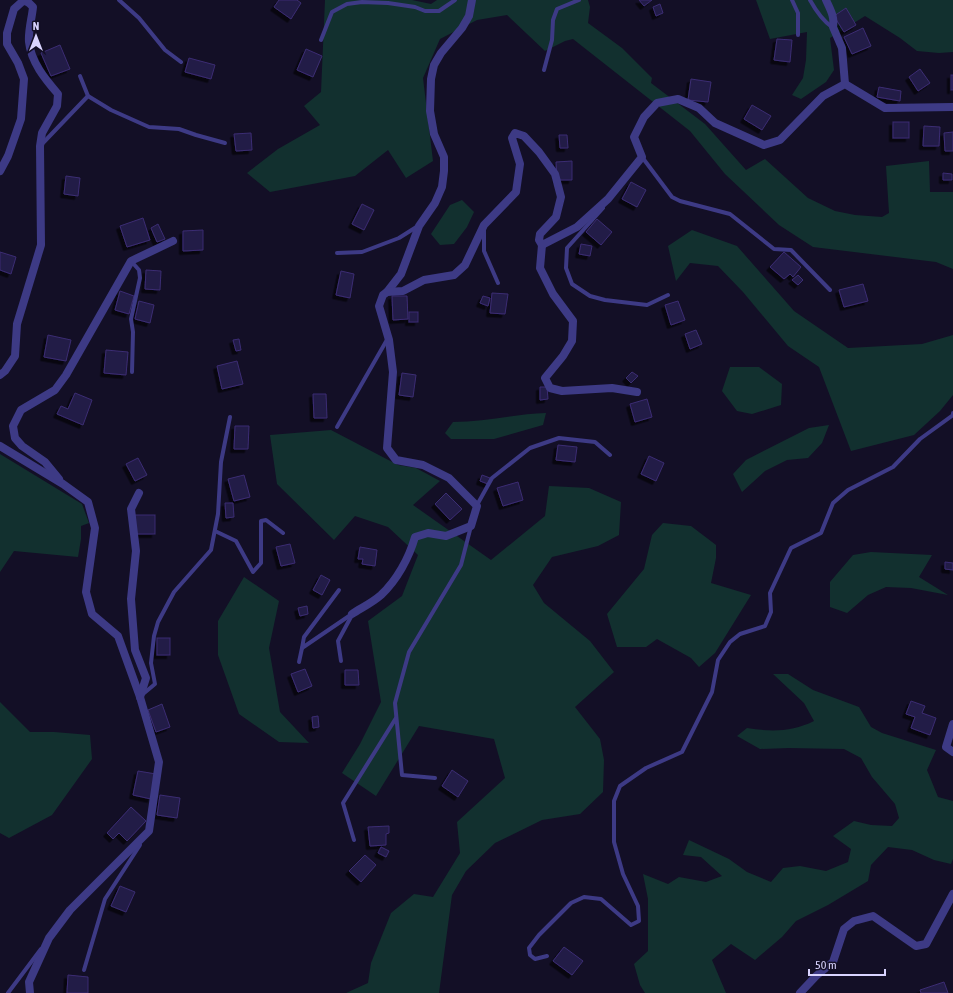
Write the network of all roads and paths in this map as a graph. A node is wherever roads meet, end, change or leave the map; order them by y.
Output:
1 (119, 0) edge
2 (455, 0) edge
3 (472, 0) edge
4 (580, 0) edge
5 (792, 0) edge
6 (810, 0) edge
7 (826, 0) edge
8 (30, 2) edge
9 (833, 27) junction
10 (798, 35) dead end
11 (321, 40) dead end
12 (181, 62) dead end
13 (544, 70) dead end
14 (80, 76) dead end
15 (845, 84) junction
16 (88, 96) junction
17 (953, 107) edge
18 (225, 143) dead end
19 (40, 146) junction
20 (642, 157) junction
21 (0, 171) edge
22 (608, 199) junction
23 (484, 225) junction
24 (419, 226) junction
25 (172, 241) dead end
26 (542, 245) junction
27 (337, 253) dead end
28 (131, 261) junction
29 (498, 282) dead end
30 (830, 290) dead end
31 (387, 292) junction
32 (668, 295) dead end
33 (388, 337) junction
34 (132, 372) dead end
35 (0, 375) edge
36 (637, 392) dead end
37 (953, 413) edge
38 (230, 417) dead end
39 (337, 427) dead end
40 (0, 446) edge
41 (610, 455) dead end
42 (63, 484) junction
43 (139, 493) dead end
44 (477, 506) junction
45 (471, 526) junction
46 (215, 531) junction
47 (283, 533) dead end
48 (339, 590) dead end
49 (352, 614) junction
50 (302, 648) junction
51 (341, 661) dead end
52 (299, 662) dead end
53 (140, 697) junction
54 (396, 718) junction
55 (953, 724) edge
56 (953, 752) edge
57 (435, 778) dead end
58 (149, 831) junction
59 (354, 840) dead end
60 (953, 894) edge
61 (49, 938) junction
62 (547, 956) dead end
63 (84, 970) dead end
64 (8, 993) edge
65 (30, 993) edge
66 (800, 993) edge

1 - 12 lane
2 - 11 lane
3 - 24 street
4 - 13 lane
5 - 10 lane
6 - 9 lane
7 - 9 street
8 - 19 street
8 - 21 street
9 - 15 street
14 - 16 lane
15 - 17 street
15 - 20 street
16 - 18 lane
16 - 19 lane
19 - 35 street
20 - 22 street
20 - 30 lane
22 - 26 street
22 - 32 lane
23 - 26 street
23 - 29 lane
23 - 31 street
24 - 27 lane
24 - 31 street
25 - 28 street
26 - 36 street
28 - 34 lane
28 - 42 street
31 - 33 street
33 - 39 lane
33 - 44 street
37 - 62 lane
38 - 46 lane
40 - 42 street
41 - 44 lane
42 - 53 street
43 - 53 street
44 - 45 street
45 - 49 street
45 - 54 lane
46 - 47 lane
46 - 53 lane
48 - 50 lane
49 - 50 lane
49 - 51 lane
50 - 52 lane
53 - 58 street
54 - 57 lane
54 - 59 lane
55 - 56 street
58 - 61 street
58 - 63 lane
60 - 66 street
61 - 64 lane
61 - 65 street

